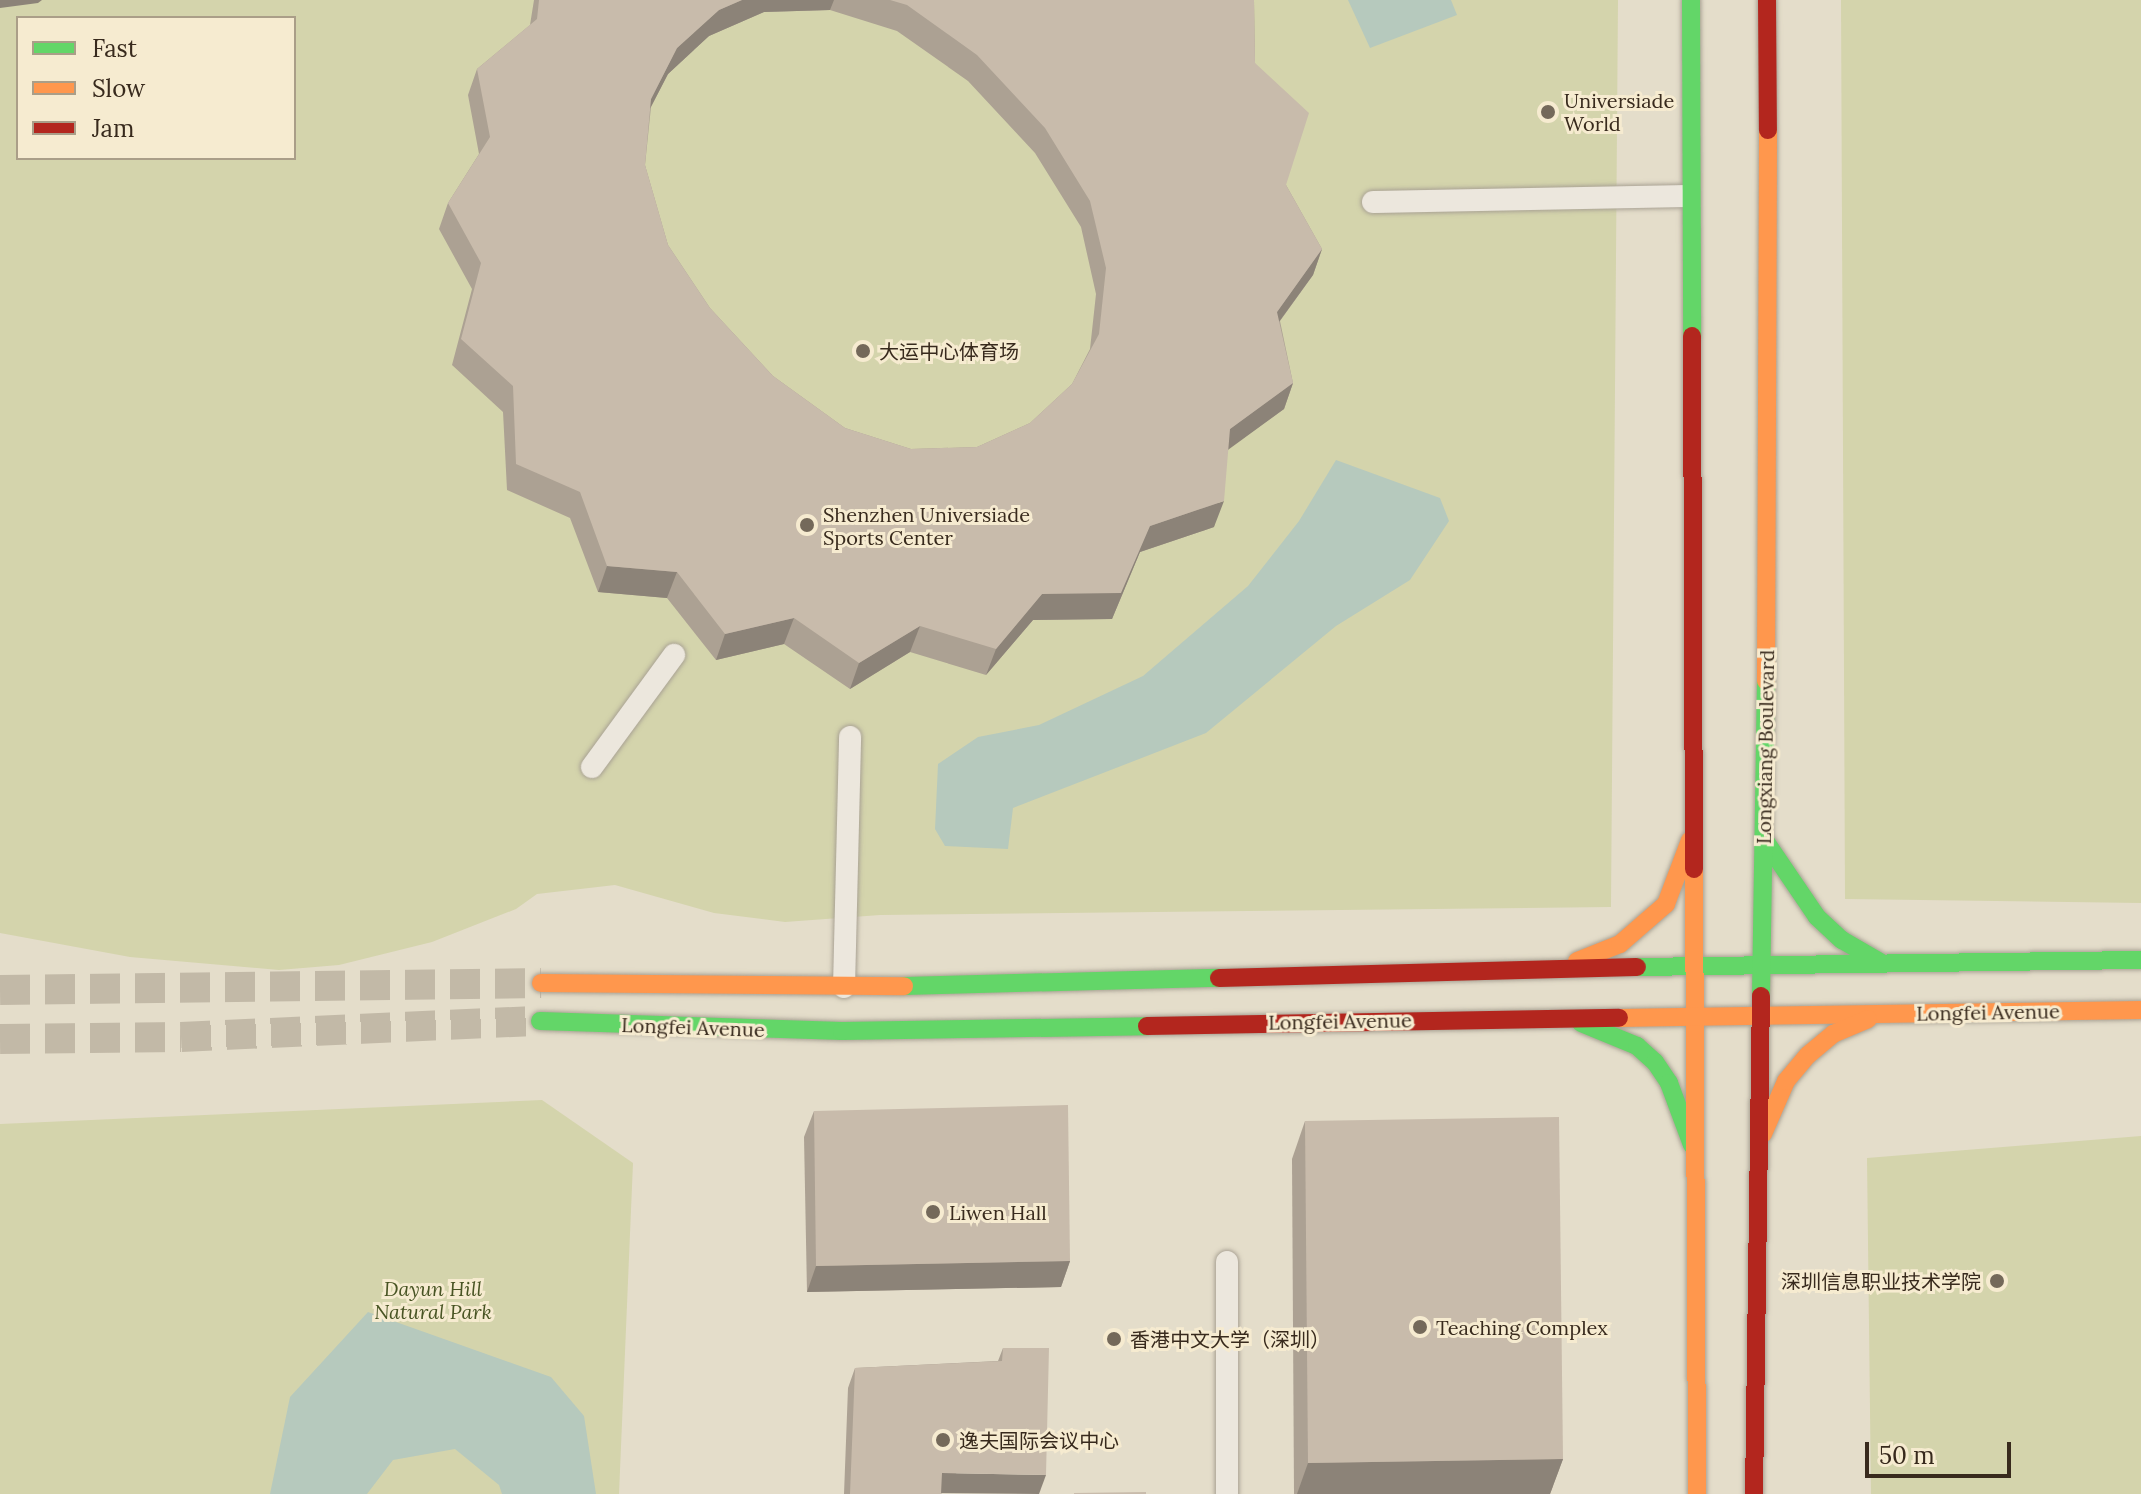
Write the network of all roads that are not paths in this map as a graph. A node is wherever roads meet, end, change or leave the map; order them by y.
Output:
1 (1691, 0) edge
2 (1767, 0) edge
3 (1689, 196) junction
4 (1373, 202) dead end
5 (674, 655) dead end
6 (850, 737) dead end
7 (592, 767) dead end
8 (1692, 834) junction
9 (1764, 839) junction
10 (2141, 960) edge
11 (1882, 963) junction
12 (1763, 964) junction
13 (1693, 965) junction
14 (1553, 969) junction
15 (541, 983) tunnel mouth
16 (844, 987) junction
17 (2141, 1010) edge
18 (1895, 1013) junction
19 (1762, 1016) junction
20 (1564, 1017) junction
21 (1693, 1017) junction
22 (540, 1021) tunnel mouth
23 (1760, 1144) junction
24 (1694, 1153) junction
25 (1227, 1262) dead end
26 (1227, 1494) edge
27 (1697, 1494) edge
28 (1754, 1494) edge

1 - 3 main road
2 - 9 main road, Longxiang Boulevard
3 - 4 street
3 - 8 main road
5 - 7 street
6 - 16 street
8 - 13 main road
8 - 14 main road
9 - 11 main road
9 - 12 main road, Longxiang Boulevard
10 - 11 main road, Longfei Avenue
11 - 12 main road, Longfei Avenue
12 - 13 main road, Longfei Avenue
12 - 19 main road, Longxiang Boulevard
13 - 14 main road, Longfei Avenue
13 - 21 main road
14 - 16 main road, Longfei Avenue
15 - 16 main road, Longfei Avenue
17 - 18 main road, Longfei Avenue
18 - 19 main road, Longfei Avenue
18 - 23 main road
19 - 21 main road, Longfei Avenue
19 - 23 main road, Longxiang Boulevard
20 - 21 main road, Longfei Avenue
20 - 22 main road, Longfei Avenue
20 - 24 main road
21 - 24 main road
23 - 28 main road, Longxiang Boulevard
24 - 27 main road
25 - 26 street

